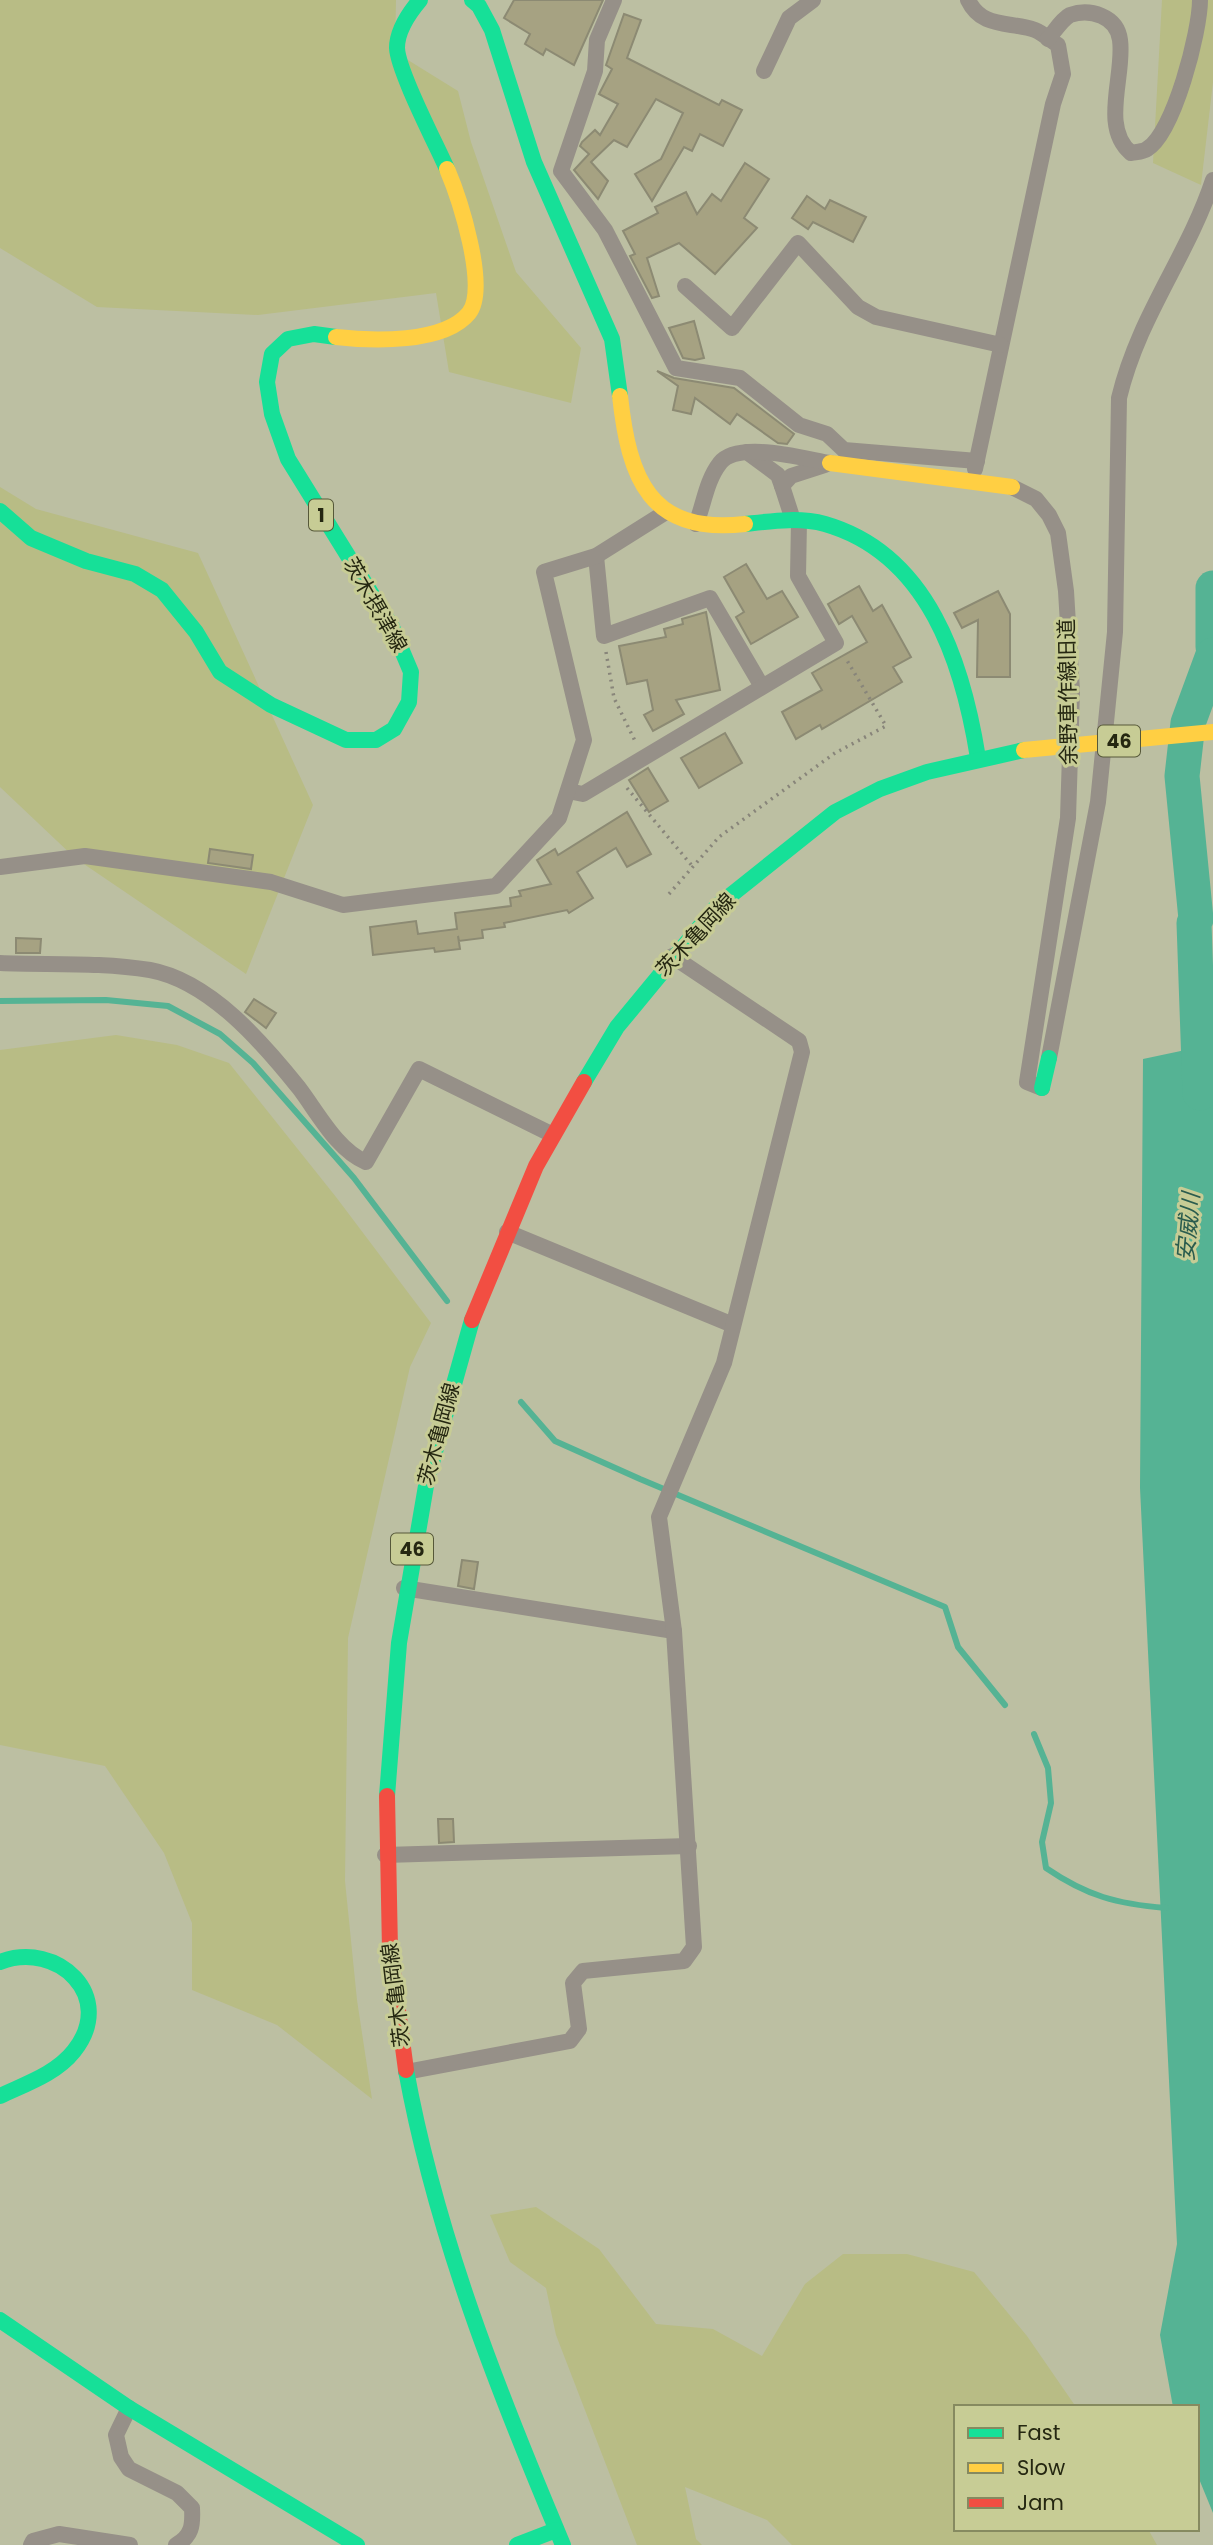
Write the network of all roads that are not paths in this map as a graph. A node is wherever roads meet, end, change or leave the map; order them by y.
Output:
1 (420, 0) edge
2 (614, 0) edge
3 (813, 0) edge
4 (968, 0) edge
5 (1200, 0) edge
6 (480, 3) edge
7 (1048, 39) junction
8 (764, 71) dead end
9 (1213, 180) edge
10 (685, 286) dead end
11 (1001, 345) junction
12 (747, 452) junction
13 (977, 461) junction
14 (830, 463) junction
15 (972, 481) junction
16 (782, 486) junction
17 (1012, 488) joint
18 (0, 511) edge
19 (666, 512) junction
20 (796, 521) junction
21 (696, 524) junction
22 (596, 556) junction
23 (761, 685) junction
24 (1213, 732) edge
25 (978, 758) junction
26 (568, 791) junction
27 (0, 867) edge
28 (672, 956) junction
29 (0, 964) edge
30 (1049, 1058) joint
31 (1042, 1088) joint
32 (551, 1135) junction
33 (506, 1232) junction
34 (733, 1325) junction
35 (404, 1588) junction
36 (674, 1631) junction
37 (689, 1846) junction
38 (385, 1855) junction
39 (0, 1962) edge
40 (406, 2072) junction
41 (0, 2096) edge
42 (0, 2320) edge
43 (129, 2409) junction
44 (559, 2538) edge
45 (31, 2545) edge
46 (130, 2545) edge
47 (176, 2545) edge
48 (356, 2545) edge
49 (517, 2545) edge

1 - 18 main road, 茨木摂津線 / 1
2 - 13 street
3 - 8 street
4 - 7 street
5 - 7 street
6 - 19 main road
7 - 11 street
9 - 30 street
10 - 11 street
11 - 13 street
12 - 14 street, 余野車作線旧道
12 - 16 street
12 - 21 street
13 - 15 street
14 - 15 main road, 余野車作線旧道
14 - 16 street, 余野車作線旧道
15 - 17 main road, 余野車作線旧道
16 - 20 street
17 - 31 street, 余野車作線旧道
19 - 21 main road
19 - 22 street
20 - 21 main road
20 - 23 street
20 - 25 main road
22 - 23 street
22 - 26 street
23 - 26 street
24 - 25 main road, 茨木亀岡線 / 46, bridge
25 - 28 main road, 茨木亀岡線 / 46
26 - 27 street
28 - 32 main road, 茨木亀岡線 / 46
28 - 34 street
29 - 32 street
30 - 31 main road
32 - 33 main road, 茨木亀岡線 / 46
33 - 34 street
33 - 35 main road, 茨木亀岡線 / 46
34 - 36 street
35 - 36 street
35 - 38 main road, 茨木亀岡線 / 46
36 - 37 street
37 - 38 street
37 - 40 street
38 - 40 main road, 茨木亀岡線 / 46
39 - 41 main road
40 - 44 main road, 茨木亀岡線 / 46
42 - 43 main road
43 - 47 street
43 - 48 main road
44 - 49 main road
45 - 46 street

